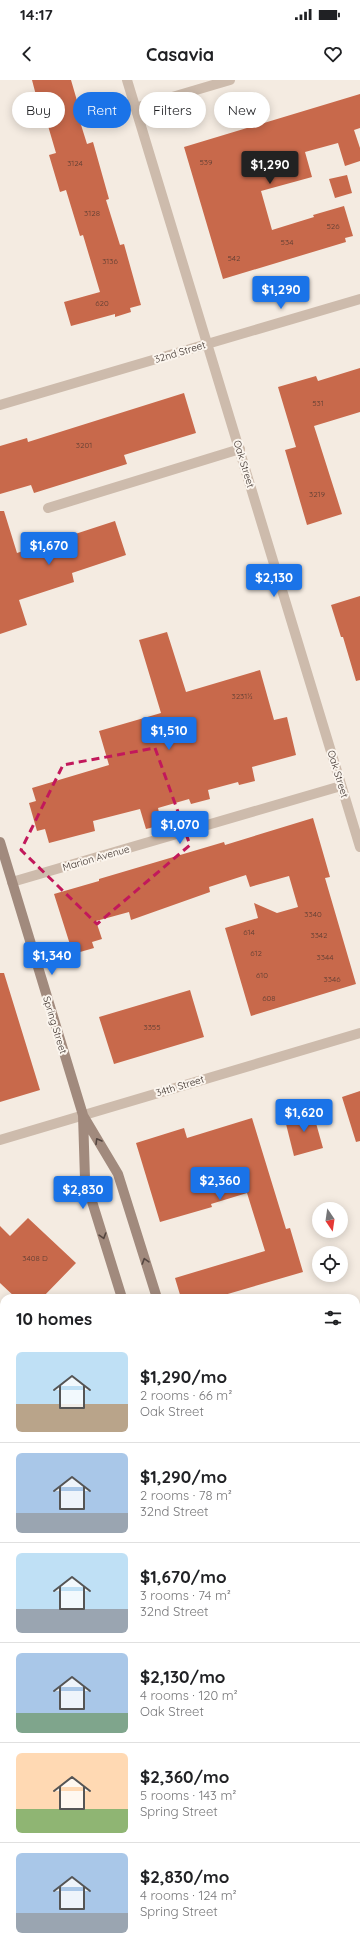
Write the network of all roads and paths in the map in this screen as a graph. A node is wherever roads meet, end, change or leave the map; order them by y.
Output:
1 (127, 80) edge
2 (230, 80) edge
3 (135, 108) junction
4 (360, 299) edge
5 (207, 343) junction
6 (0, 405) edge
7 (240, 448) junction
8 (48, 508) dead end
9 (341, 786) junction
10 (0, 842) edge
11 (360, 847) edge
12 (12, 882) junction
13 (360, 1033) edge
14 (83, 1115) junction
15 (0, 1140) edge
16 (121, 1294) edge
17 (156, 1294) edge

1 - 3 street, Oak Street
2 - 3 street
3 - 5 street, Oak Street
4 - 5 street, 32nd Street
5 - 6 street, 32nd Street
5 - 7 street, Oak Street
7 - 8 street
7 - 9 street, Oak Street
9 - 11 street, Oak Street
9 - 12 street, Marion Avenue
10 - 12 main road, Spring Street
12 - 14 main road, Spring Street
13 - 14 street, 34th Street
14 - 15 street, 34th Street
14 -> 16 main road, Spring Street
17 -> 14 main road, Spring Street

